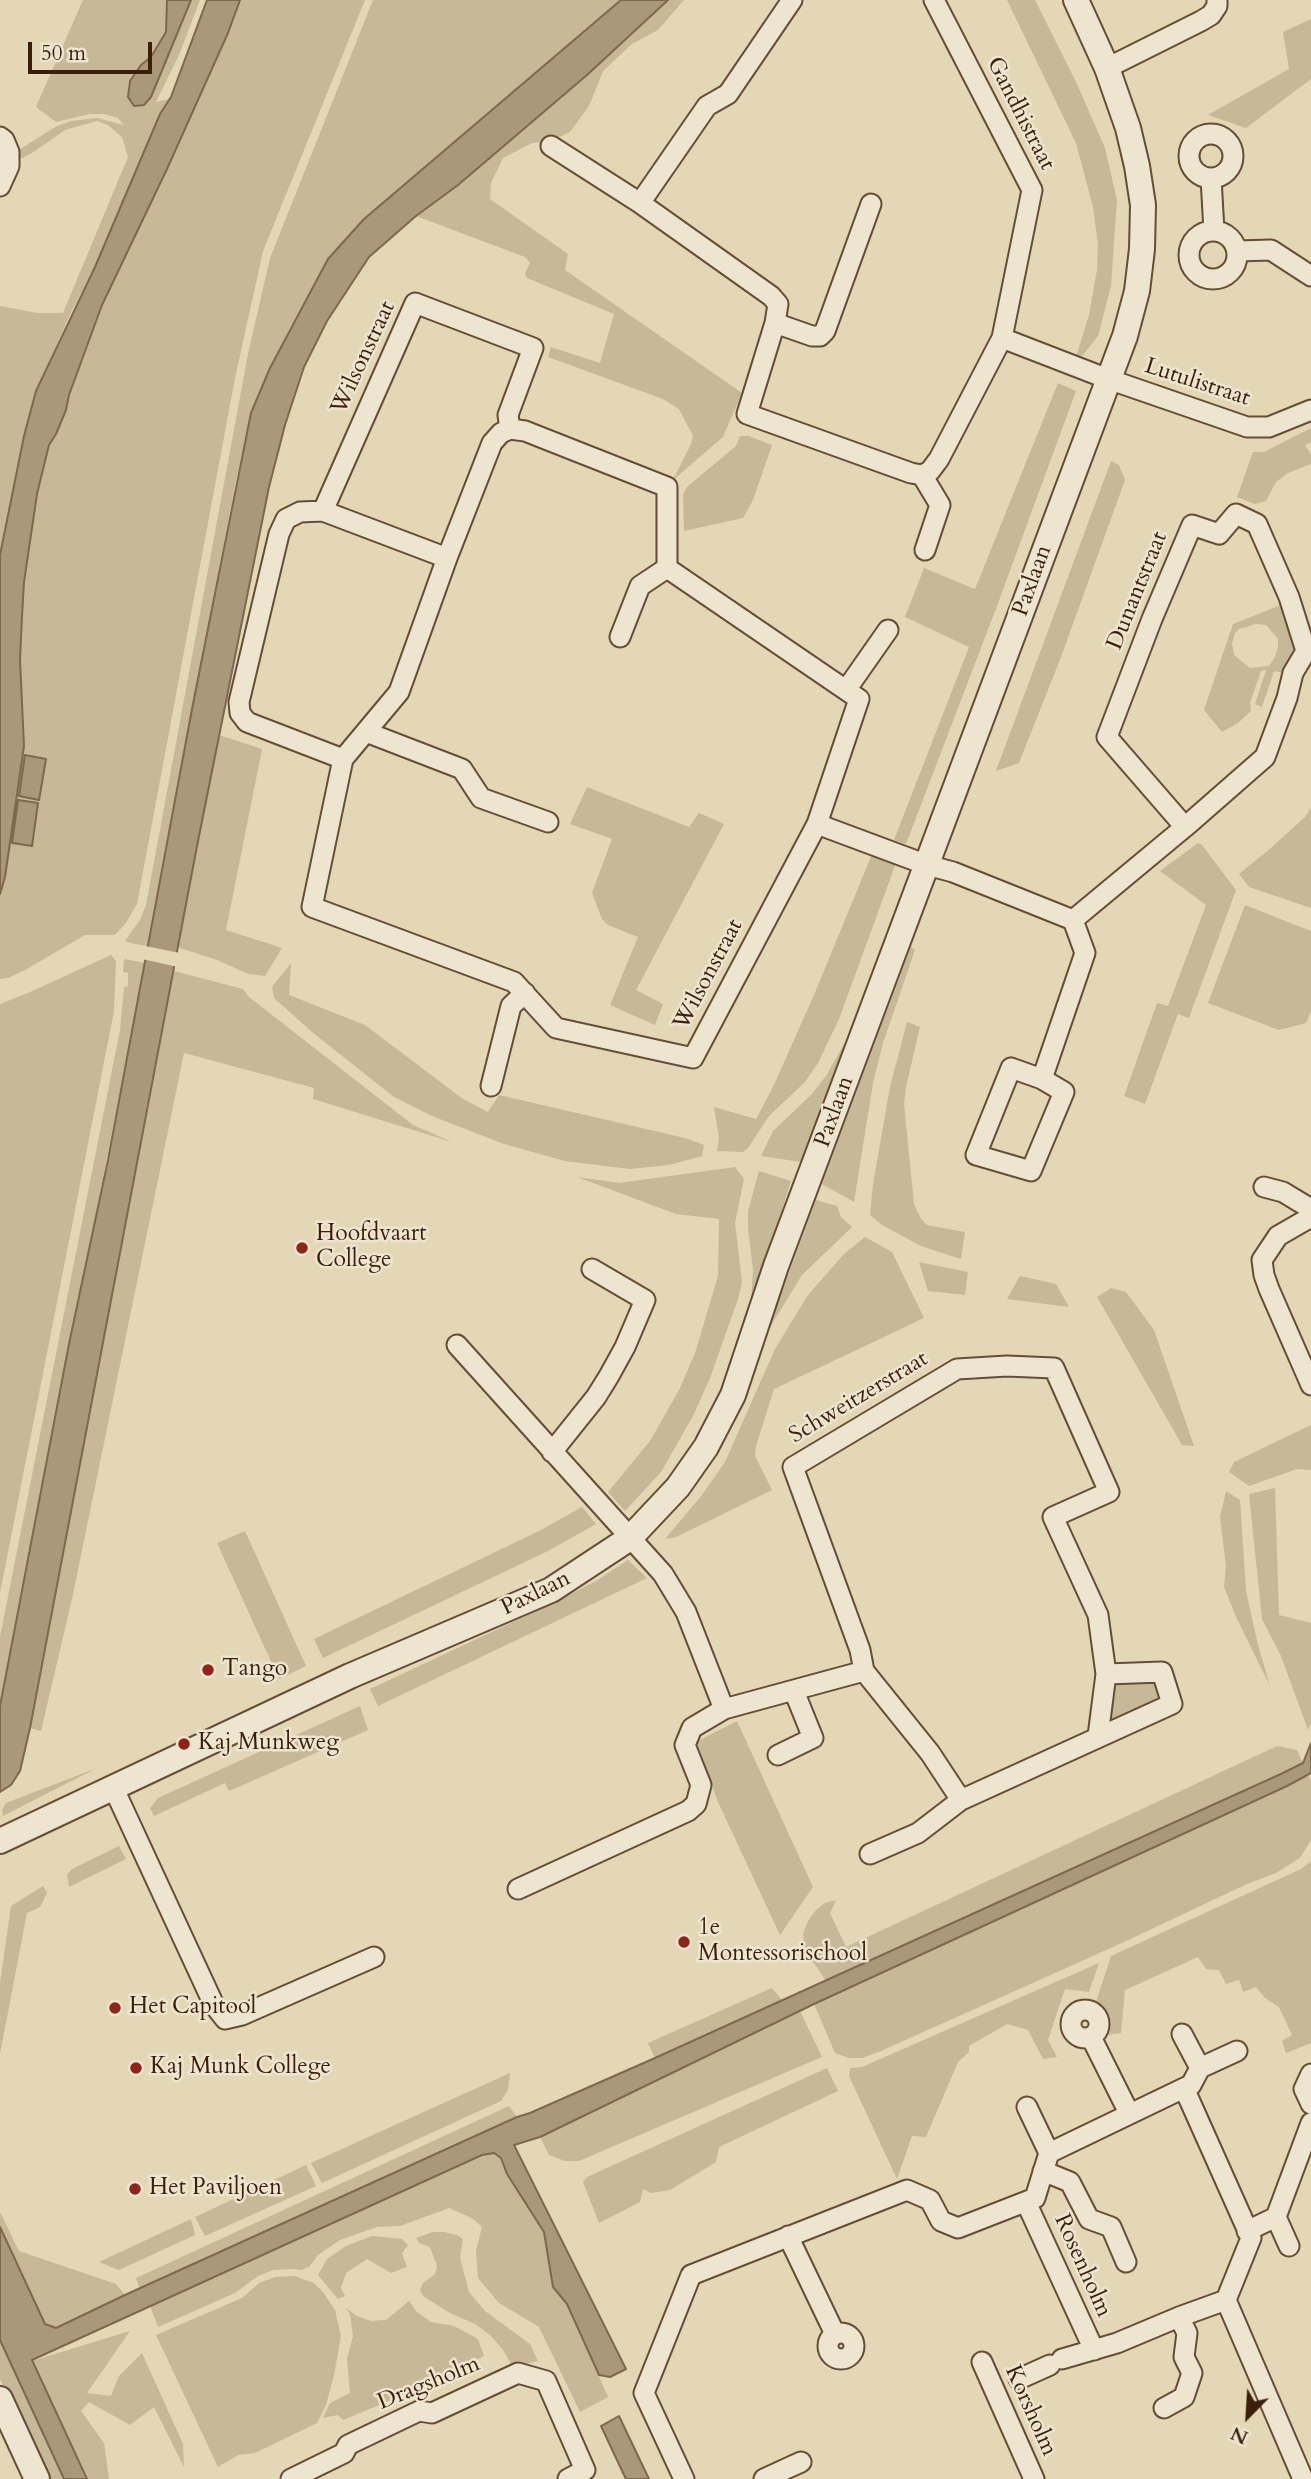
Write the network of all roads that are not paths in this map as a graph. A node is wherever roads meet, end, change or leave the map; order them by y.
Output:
1 (792, 0) edge
2 (934, 0) edge
3 (1076, 0) edge
4 (1217, 0) edge
5 (1107, 68) junction
6 (0, 138) edge
7 (551, 146) dead end
8 (1211, 178) dead end
9 (0, 186) edge
10 (640, 203) junction
11 (871, 204) dead end
12 (1213, 231) junction
13 (1237, 251) junction
14 (1311, 276) edge
15 (775, 323) junction
16 (1002, 338) junction
17 (1108, 379) junction
18 (1311, 410) edge
19 (510, 429) junction
20 (922, 475) junction
21 (323, 511) junction
22 (925, 550) dead end
23 (447, 558) junction
24 (667, 568) junction
25 (888, 630) dead end
26 (620, 637) dead end
27 (846, 690) junction
28 (366, 732) junction
29 (343, 759) junction
30 (548, 822) dead end
31 (817, 824) junction
32 (1185, 827) junction
33 (927, 865) junction
34 (1073, 920) junction
35 (525, 993) junction
36 (1042, 1079) junction
37 (491, 1086) dead end
38 (1264, 1187) dead end
39 (1311, 1209) edge
40 (1311, 1216) edge
41 (592, 1269) dead end
42 (457, 1345) dead end
43 (1311, 1385) edge
44 (552, 1452) junction
45 (631, 1538) junction
46 (864, 1671) junction
47 (1106, 1674) junction
48 (794, 1691) junction
49 (724, 1709) junction
50 (1098, 1736) junction
51 (778, 1755) dead end
52 (114, 1788) junction
53 (961, 1800) junction
54 (0, 1841) edge
55 (870, 1854) dead end
56 (518, 1889) dead end
57 (374, 1957) dead end
58 (1182, 2034) dead end
59 (1091, 2037) dead end
60 (1237, 2051) dead end
61 (1199, 2068) junction
62 (1311, 2074) edge
63 (1184, 2088) junction
64 (1311, 2104) edge
65 (1027, 2107) dead end
66 (1129, 2113) junction
67 (1311, 2123) edge
68 (1046, 2162) junction
69 (1026, 2202) junction
70 (1276, 2217) junction
71 (1247, 2231) junction
72 (788, 2236) junction
73 (1289, 2246) dead end
74 (1126, 2262) dead end
75 (1226, 2300) junction
76 (1180, 2317) junction
77 (835, 2334) dead end
78 (1094, 2350) junction
79 (982, 2362) dead end
80 (1019, 2379) dead end
81 (0, 2399) edge
82 (1164, 2408) dead end
83 (801, 2462) dead end
84 (37, 2479) edge
85 (291, 2479) edge
86 (568, 2479) edge
87 (684, 2479) edge
88 (764, 2479) edge
89 (1034, 2479) edge
90 (1303, 2479) edge

1 - 10 street
2 - 16 street, Gandhistraat
3 - 5 street, Paxlaan
4 - 5 street
5 - 17 street, Paxlaan
6 - 9 street
7 - 10 street
8 - 12 street
10 - 15 street
11 - 15 street
12 - 13 street
12 - 13 street
13 - 14 street
15 - 20 street
16 - 17 street
16 - 20 street, Gandhistraat
17 - 18 street, Lutulistraat
17 - 33 street, Paxlaan
19 - 21 street, Wilsonstraat
19 - 23 street, Wilsonstraat
19 - 24 street
20 - 22 street
21 - 23 street
21 - 29 street
23 - 28 street, Wilsonstraat
24 - 26 street
24 - 27 street
25 - 27 street
27 - 31 street, Wilsonstraat
28 - 29 street, Wilsonstraat
28 - 30 street
29 - 35 street, Wilsonstraat
31 - 33 street
31 - 35 street, Wilsonstraat
32 - 32 street, Dunantstraat
32 - 34 street, Dunantstraat
33 - 34 street
33 - 45 street, Paxlaan
34 - 36 street
35 - 37 street
36 - 36 street
38 - 39 street
40 - 43 street
41 - 44 street
42 - 44 street
44 - 45 street
45 - 49 street
45 - 52 street, Paxlaan
46 - 47 street, Schweitzerstraat
46 - 48 street
46 - 53 street, Schweitzerstraat
47 - 50 street, Schweitzerstraat
47 - 50 street
48 - 49 street
48 - 51 street
49 - 56 street
50 - 53 street
52 - 54 street, Paxlaan
52 - 57 street
53 - 55 street
58 - 61 street
59 - 66 street
60 - 61 street
61 - 63 street
62 - 64 street
63 - 66 street
63 - 71 street
65 - 68 street
66 - 68 street
67 - 70 street
68 - 69 street, Rosenholm
68 - 74 street, Rosenholm
69 - 72 street, Rosenholm
69 - 78 street, Rosenholm
70 - 71 street
70 - 73 street
71 - 75 street
72 - 77 street
72 - 87 street, Rosenholm
75 - 76 street
75 - 90 street
76 - 78 street, Korsholm
76 - 82 street
78 - 80 street, Korsholm
79 - 89 street, Korsholm
81 - 84 street
83 - 88 street
85 - 86 street, Dragsholm

